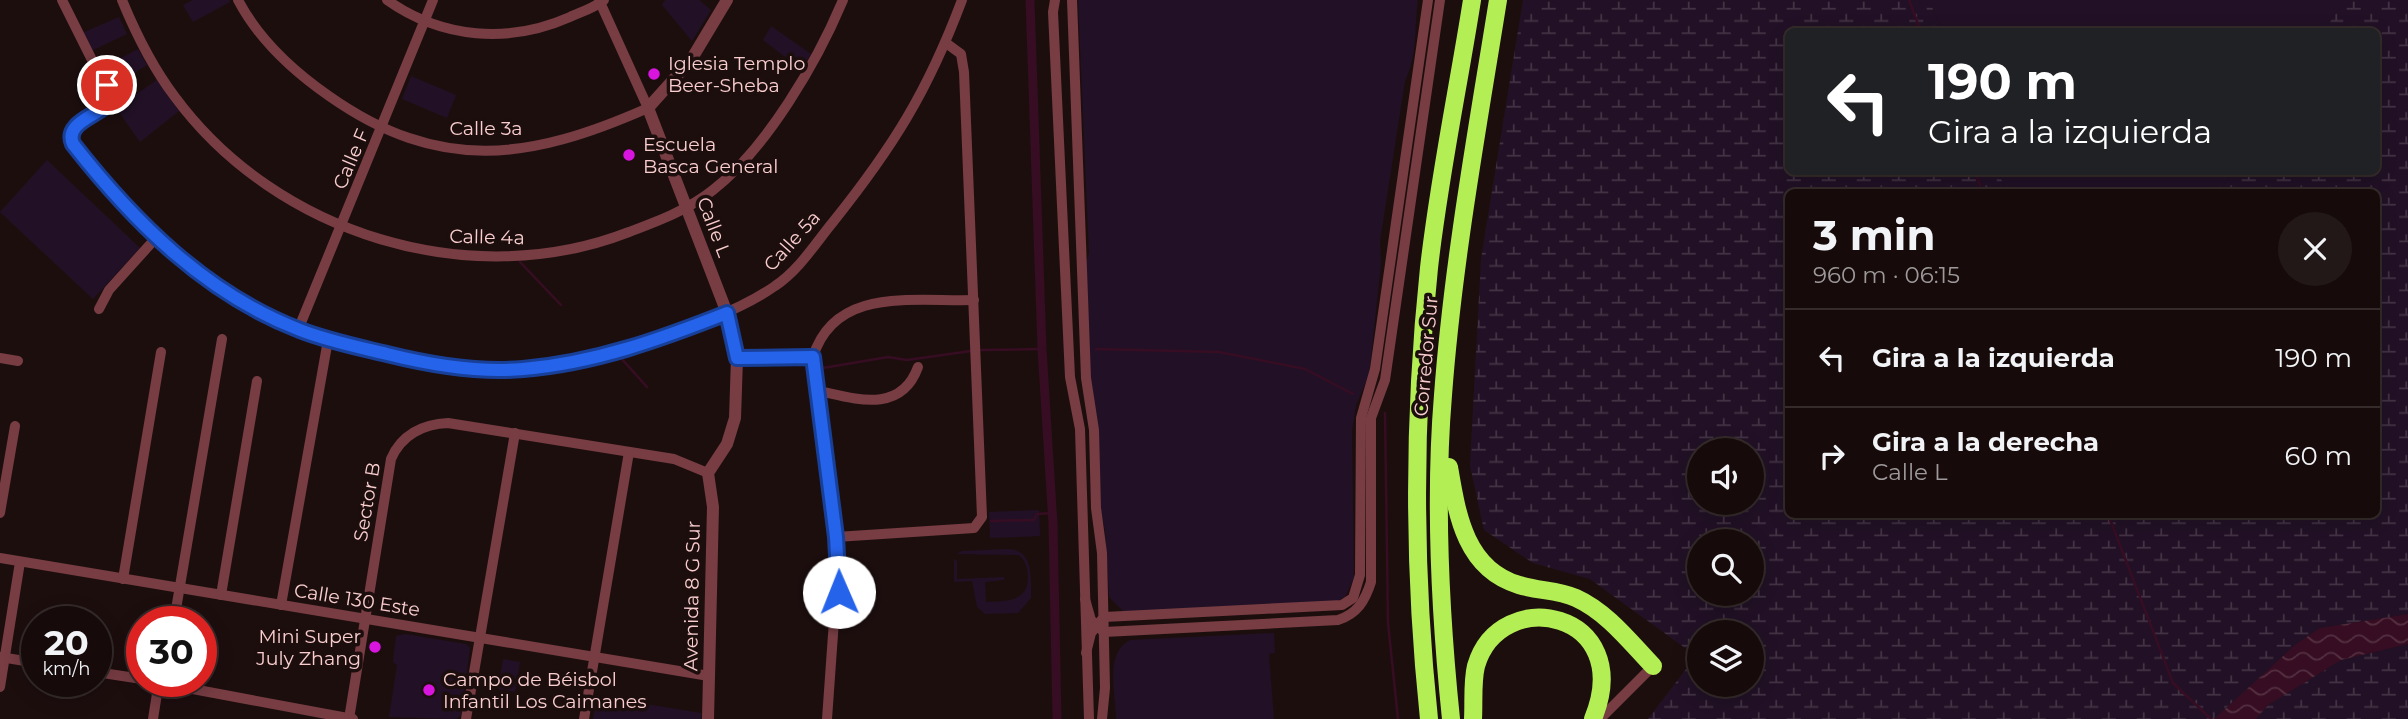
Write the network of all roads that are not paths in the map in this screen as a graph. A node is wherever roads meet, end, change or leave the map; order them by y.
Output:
1 (62, 0) edge
2 (122, 0) edge
3 (238, 0) edge
4 (387, 0) edge
5 (433, 0) edge
6 (727, 0) edge
7 (843, 0) edge
8 (961, 0) edge
9 (1055, 0) edge
10 (1072, 0) edge
11 (1428, 0) edge
12 (1440, 0) edge
13 (1472, 0) edge
14 (1499, 0) edge
15 (601, 1) edge
16 (425, 22) junction
17 (946, 43) junction
18 (648, 108) junction
19 (1059, 125) junction
20 (383, 129) junction
21 (1076, 161) junction
22 (1062, 198) junction
23 (686, 209) junction
24 (341, 226) junction
25 (155, 239) junction
26 (974, 300) junction
27 (99, 309) dead end
28 (727, 313) junction
29 (298, 330) junction
30 (222, 339) dead end
31 (328, 340) junction
32 (161, 352) dead end
33 (813, 357) junction
34 (0, 358) edge
35 (737, 358) junction
36 (18, 361) dead end
37 (918, 367) dead end
38 (257, 381) dead end
39 (819, 391) junction
40 (1442, 419) junction
41 (15, 426) dead end
42 (514, 433) junction
43 (629, 452) junction
44 (708, 473) junction
45 (0, 513) edge
46 (836, 537) junction
47 (0, 558) edge
48 (20, 562) junction
49 (123, 579) junction
50 (181, 589) junction
51 (221, 595) junction
52 (1085, 599) junction
53 (281, 605) junction
54 (177, 606) edge
55 (1104, 617) junction
56 (366, 619) junction
57 (1095, 625) junction
58 (1104, 632) junction
59 (479, 639) junction
60 (1086, 653) junction
61 (594, 656) junction
62 (3, 657) edge
63 (21, 660) edge
64 (1653, 666) joint
65 (709, 676) junction
66 (0, 687) edge
67 (217, 693) edge
68 (155, 697) edge
69 (153, 719) edge
70 (349, 719) edge
71 (354, 719) edge
72 (466, 719) edge
73 (584, 719) edge
74 (708, 719) edge
75 (827, 719) edge
76 (1088, 719) edge
77 (1102, 719) edge
78 (1429, 719) edge
79 (1451, 719) edge
80 (1474, 719) edge
81 (1592, 719) edge
82 (1600, 719) edge

1 - 25 street, Calle 5a
2 - 24 street, Calle 4a
3 - 20 street, Calle 3a
4 - 16 street
5 - 16 street, Calle F
6 - 18 street, Calle 3a
7 - 23 street, Calle 4a
8 - 17 street, Calle 5a
9 - 19 street
10 - 21 street
11 - 55 street
12 - 58 street
13 - 78 highway, Corredor Sur
14 - 40 highway, Corredor Sur
15 - 16 street
15 - 18 street, Calle L
16 - 20 street, Calle F
17 - 26 street
17 - 28 street, Calle 5a
18 - 20 street, Calle 3a
18 - 23 street, Calle L
19 - 21 street
19 - 22 street
20 - 24 street, Calle F
21 - 22 street
21 - 55 street
22 - 52 street
23 - 24 street, Calle 4a
23 - 28 street, Calle L
24 - 29 street, Calle F
25 - 27 street
25 - 29 street, Calle 5a
26 - 33 street
26 - 46 street
28 - 31 street, Calle 5a
28 - 35 street, Calle L
29 - 31 street, Calle 5a
30 - 50 street
31 - 53 street
32 - 49 street
33 - 35 street
33 - 39 street
34 - 36 street
35 - 44 street, Calle L
37 - 39 street
38 - 51 street
39 - 46 street
40 - 64 highway
40 - 79 highway, Corredor Sur
41 - 45 street
42 - 43 street, Sector B
42 - 56 street, Sector B
42 - 59 street
43 - 44 street, Sector B
43 - 61 street
44 - 65 street, Avenida 8 G Sur
46 - 75 street
47 - 48 street, Calle 130 Este
48 - 49 street, Calle 130 Este
48 - 62 street
49 - 50 street, Calle 130 Este
50 - 51 street, Calle 130 Este
50 - 54 street
51 - 53 street, Calle 130 Este
52 - 57 street
52 - 60 street
53 - 56 street, Calle 130 Este
55 - 57 street
55 - 58 street
56 - 59 street, Calle 130 Este
56 - 70 street, Sector B
57 - 58 street
57 - 60 street
58 - 77 street
59 - 61 street, Calle 130 Este
59 - 72 street
60 - 76 street
61 - 65 street, Calle 130 Este
61 - 73 street
62 - 63 street
62 - 66 street
64 - 82 street
65 - 74 street, Avenida 8 G Sur
67 - 70 street
68 - 69 street
70 - 71 street
80 - 81 highway

